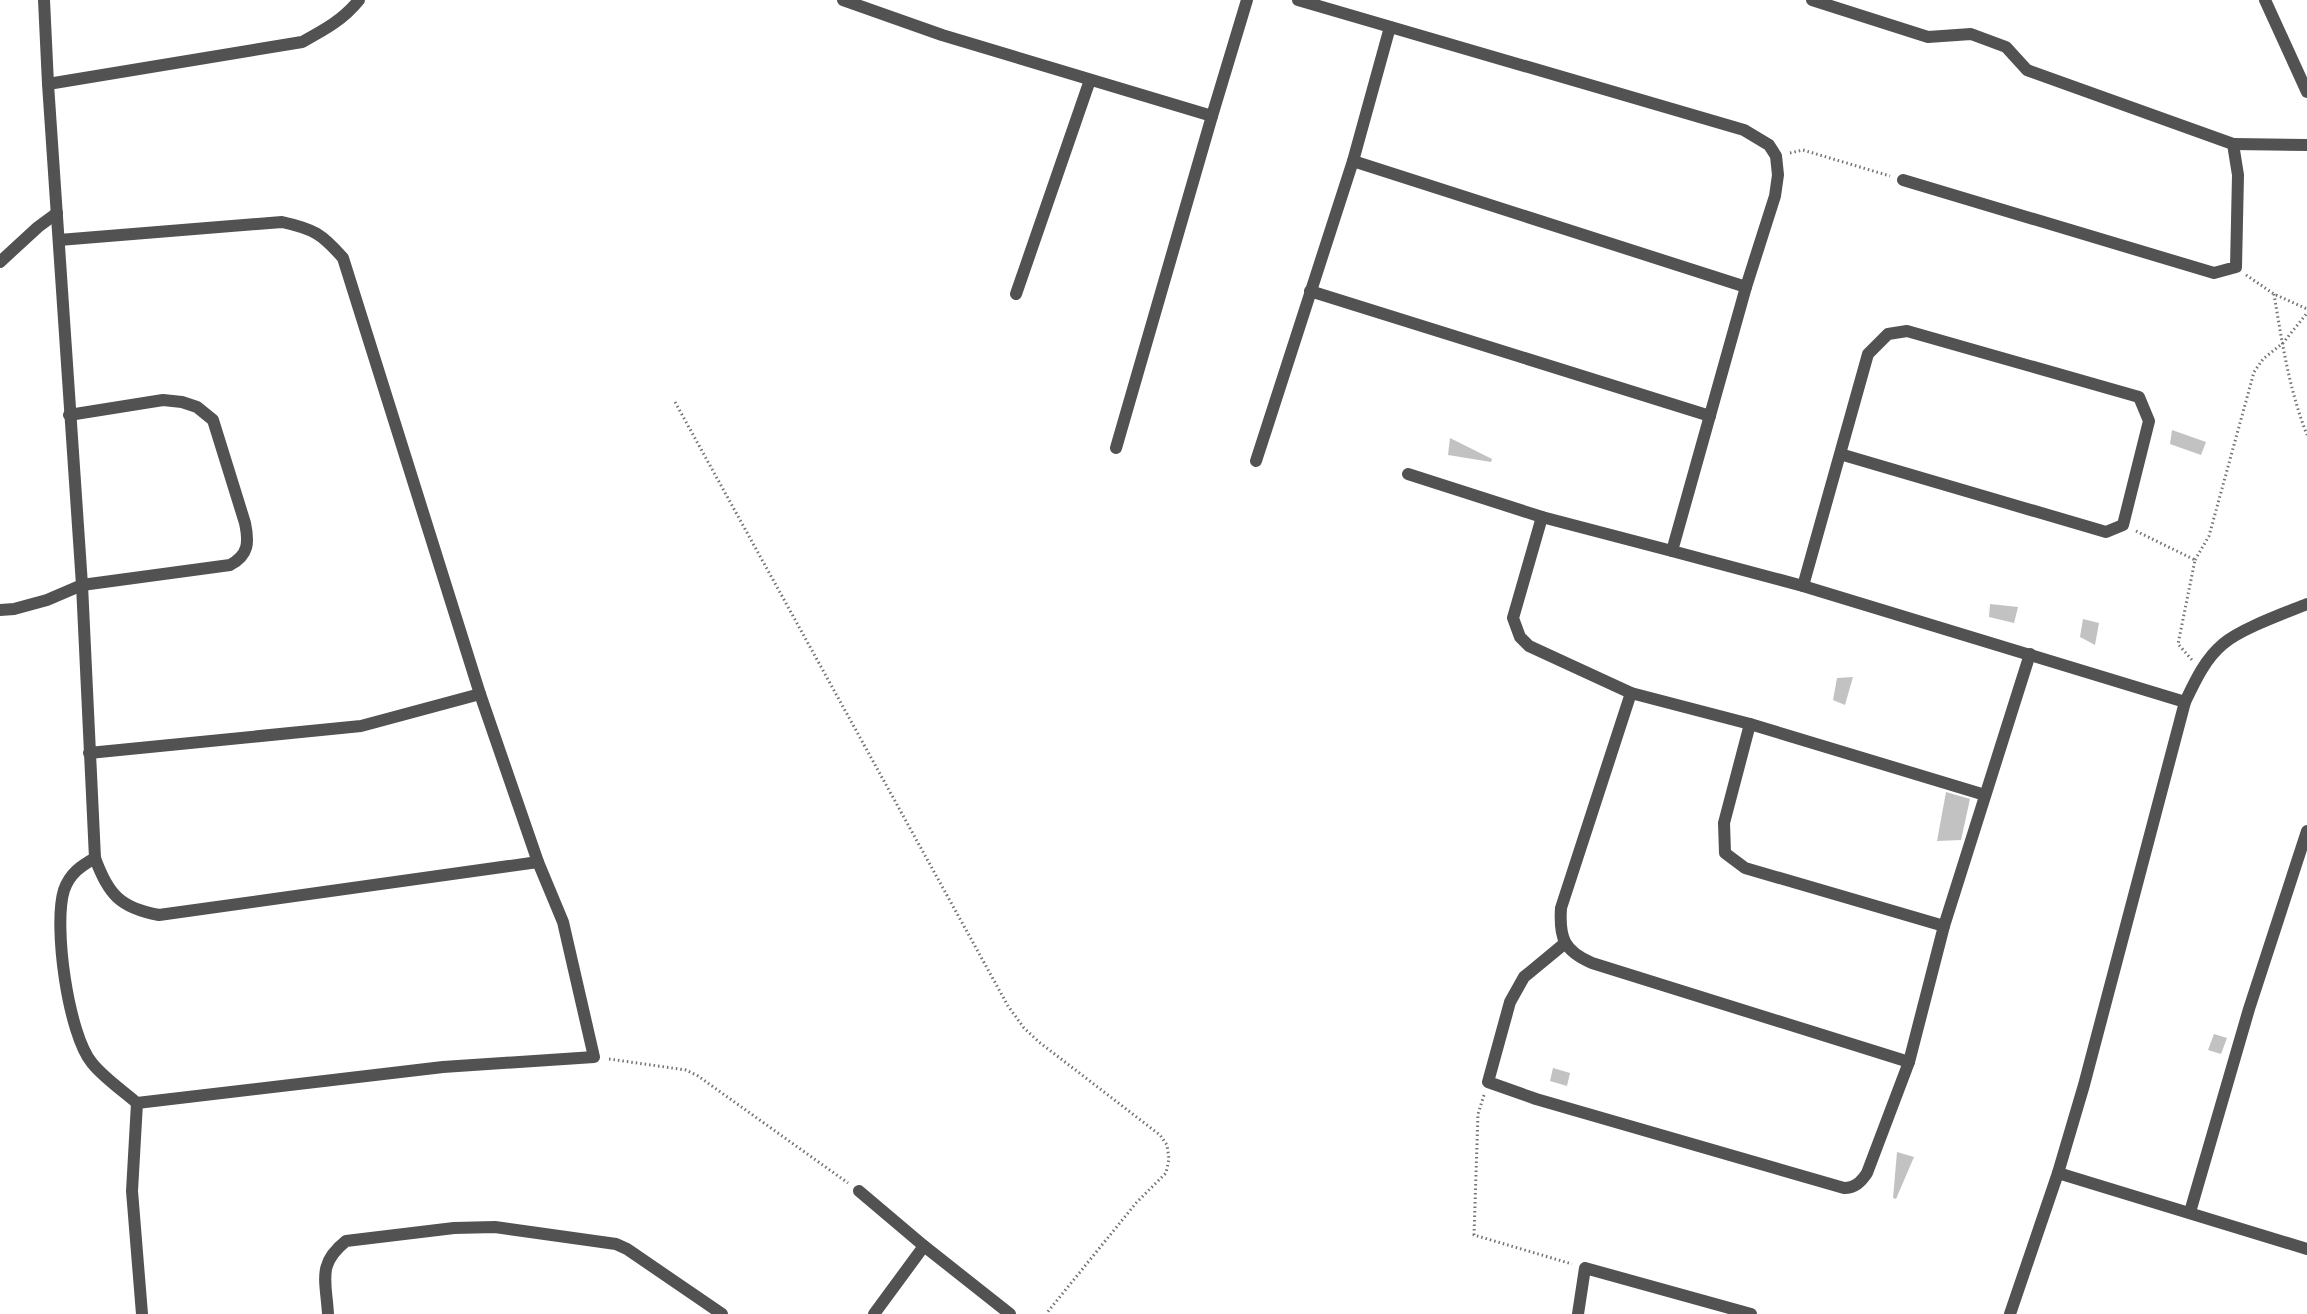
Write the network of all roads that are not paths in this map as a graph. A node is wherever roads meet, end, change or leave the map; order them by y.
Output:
1 (44, 0) edge
2 (359, 0) edge
3 (843, 0) edge
4 (1247, 0) edge
5 (1298, 0) edge
6 (1812, 0) edge
7 (2265, 0) edge
8 (1390, 27) junction
9 (1090, 80) junction
10 (48, 84) junction
11 (2307, 92) edge
12 (1212, 116) junction
13 (2233, 144) junction
14 (2307, 144) edge
15 (1353, 161) junction
16 (1903, 180) road end
17 (57, 213) junction
18 (59, 240) junction
19 (0, 262) edge
20 (1746, 287) junction
21 (1310, 291) junction
22 (1016, 294) dead end
23 (69, 415) junction
24 (1710, 416) junction
25 (1116, 448) dead end
26 (1840, 454) junction
27 (1256, 461) dead end
28 (1408, 474) dead end
29 (1542, 517) junction
30 (1672, 551) junction
31 (82, 585) junction
32 (1803, 586) junction
33 (2307, 604) edge
34 (0, 610) edge
35 (2030, 654) junction
36 (1631, 693) junction
37 (480, 694) junction
38 (2185, 702) junction
39 (1750, 724) junction
40 (89, 753) junction
41 (1985, 795) junction
42 (2307, 831) edge
43 (95, 858) junction
44 (538, 862) junction
45 (1944, 926) junction
46 (1564, 944) junction
47 (1909, 1062) junction
48 (137, 1102) junction
49 (2058, 1173) junction
50 (859, 1191) road end
51 (2190, 1212) junction
52 (924, 1246) junction
53 (2307, 1249) edge
54 (142, 1314) edge
55 (328, 1314) edge
56 (722, 1314) edge
57 (874, 1314) edge
58 (1011, 1314) edge
59 (1578, 1314) edge
60 (1751, 1314) edge
61 (2010, 1314) edge

1 - 10 street
2 - 10 street
3 - 9 street
4 - 12 street
5 - 8 street
6 - 13 street
7 - 11 street
8 - 15 street
8 - 20 street
9 - 12 street
9 - 22 street
10 - 17 street
12 - 25 street
13 - 14 street
13 - 16 street
15 - 20 street
15 - 21 street
17 - 18 street
17 - 19 street
18 - 23 street
18 - 37 street
20 - 24 street
21 - 24 street
21 - 27 street
23 - 31 street
23 - 31 street
24 - 30 street
26 - 26 street
26 - 32 street
28 - 29 street
29 - 30 street
29 - 36 street
30 - 32 street
31 - 34 street
31 - 40 street
32 - 35 street
33 - 38 street
35 - 38 street
35 - 41 street
36 - 39 street
36 - 46 street
37 - 40 street
37 - 44 street
38 - 49 street
39 - 41 street
39 - 45 street
40 - 43 street
41 - 45 street
42 - 51 street
43 - 44 street
43 - 48 street
44 - 48 street
45 - 47 street
46 - 47 street
46 - 47 street
48 - 54 street
49 - 51 street
49 - 61 street
50 - 52 street
51 - 53 street
52 - 57 street
52 - 58 street
55 - 56 street
59 - 60 street

